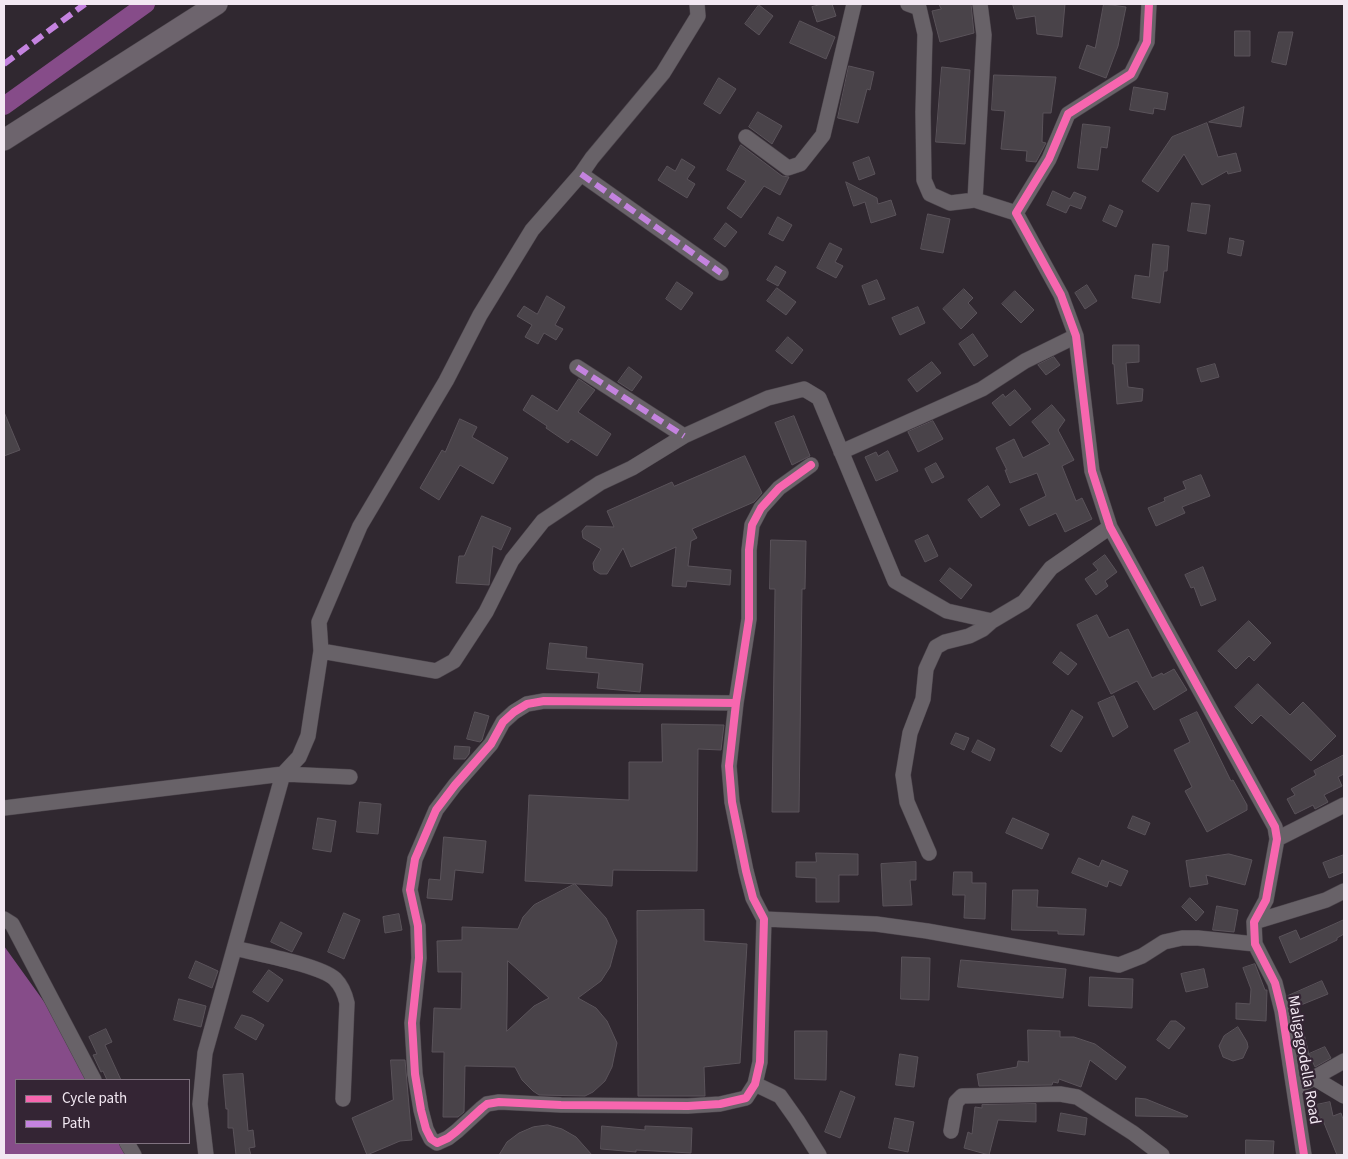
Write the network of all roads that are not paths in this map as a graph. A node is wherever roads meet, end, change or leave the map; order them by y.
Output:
1 (217, 4) edge
2 (697, 4) edge
3 (854, 4) edge
4 (908, 4) edge
5 (980, 4) edge
6 (1149, 4) edge
7 (746, 137) dead end
8 (4, 140) edge
9 (581, 174) junction
10 (976, 200) junction
11 (1016, 213) junction
12 (720, 273) dead end
13 (1076, 336) junction
14 (578, 367) dead end
15 (684, 436) junction
16 (841, 452) junction
17 (811, 465) dead end
18 (1110, 528) junction
19 (992, 621) junction
20 (321, 651) junction
21 (736, 703) junction
22 (283, 774) junction
23 (350, 777) dead end
24 (1344, 805) edge
25 (4, 808) edge
26 (1277, 840) junction
27 (929, 853) dead end
28 (1344, 890) edge
29 (4, 919) edge
30 (764, 919) junction
31 (1254, 922) junction
32 (1255, 944) junction
33 (235, 948) junction
34 (1344, 1061) edge
35 (1314, 1078) junction
36 (93, 1079) edge
37 (755, 1084) junction
38 (1294, 1089) junction
39 (1344, 1096) edge
40 (343, 1099) dead end
41 (951, 1131) dead end
42 (128, 1144) edge
43 (134, 1155) edge
44 (206, 1155) edge
45 (819, 1155) edge
46 (1162, 1155) edge
47 (1304, 1155) edge

1 - 8 main road
2 - 9 street
3 - 7 street
4 - 10 street
5 - 10 street
6 - 11 street
9 - 12 street
9 - 20 street
10 - 11 street
11 - 13 street
13 - 16 street
13 - 18 street
14 - 15 street
15 - 16 street
15 - 20 street
16 - 19 street
17 - 21 street
18 - 19 street
18 - 26 street
19 - 27 street
20 - 22 street
21 - 30 street
21 - 37 street
22 - 23 street
22 - 25 street
22 - 33 street
24 - 26 street
26 - 31 street
28 - 31 street
29 - 36 street
30 - 32 street
30 - 37 street
31 - 32 street
32 - 38 street, Maligagodella Road
33 - 40 street
33 - 44 street
34 - 35 street
35 - 38 street
35 - 39 street
37 - 45 street
38 - 47 street, Maligagodella Road
41 - 46 street
42 - 43 street

